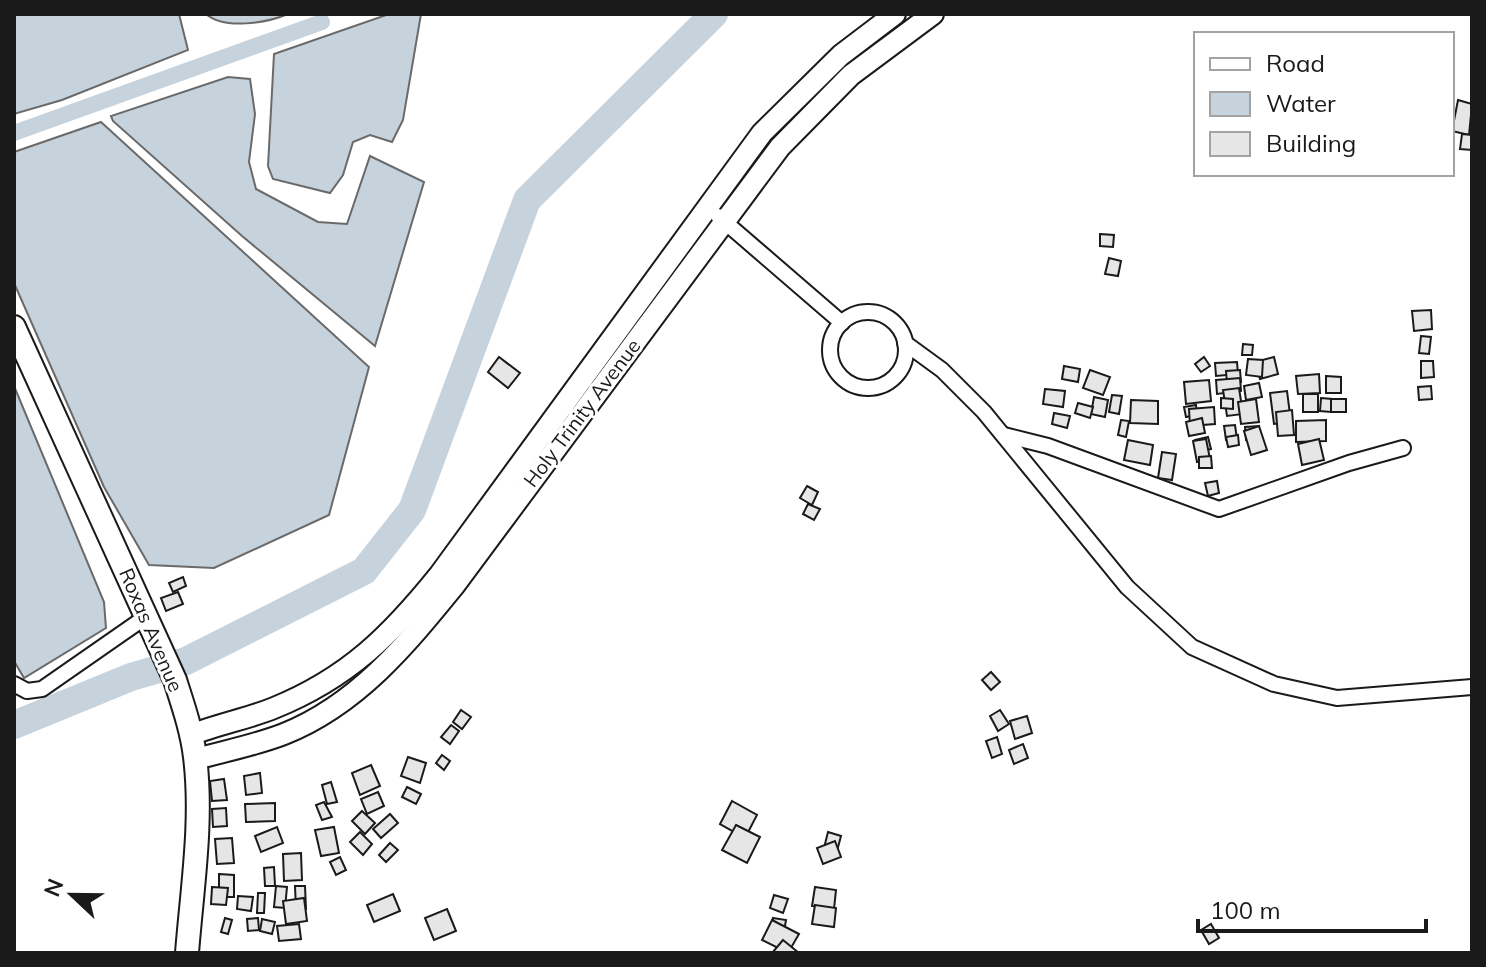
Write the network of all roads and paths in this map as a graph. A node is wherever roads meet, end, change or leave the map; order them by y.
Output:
1 (895, 14) edge
2 (933, 14) edge
3 (707, 208) junction
4 (724, 221) junction
5 (842, 323) junction
6 (14, 327) edge
7 (905, 343) junction
8 (1004, 435) junction
9 (1403, 448) dead end
10 (150, 623) junction
11 (351, 668) junction
12 (14, 684) edge
13 (1472, 687) edge
14 (362, 688) junction
15 (191, 735) junction
16 (196, 759) junction
17 (187, 953) edge

1 - 3 main road, Holy Trinity Avenue
2 - 4 main road, Holy Trinity Avenue
3 - 4 street
3 - 11 main road, Holy Trinity Avenue
4 - 5 street
4 - 14 main road, Holy Trinity Avenue
5 - 7 street
5 - 7 street
6 - 10 main road, Roxas Avenue
7 - 8 street
8 - 9 street
8 - 13 street
10 - 12 street
10 - 15 main road, Roxas Avenue
11 - 14 main road
11 - 15 main road, Holy Trinity Avenue
14 - 16 main road, Holy Trinity Avenue
15 - 16 main road, Roxas Avenue
16 - 17 main road, Roxas Avenue

